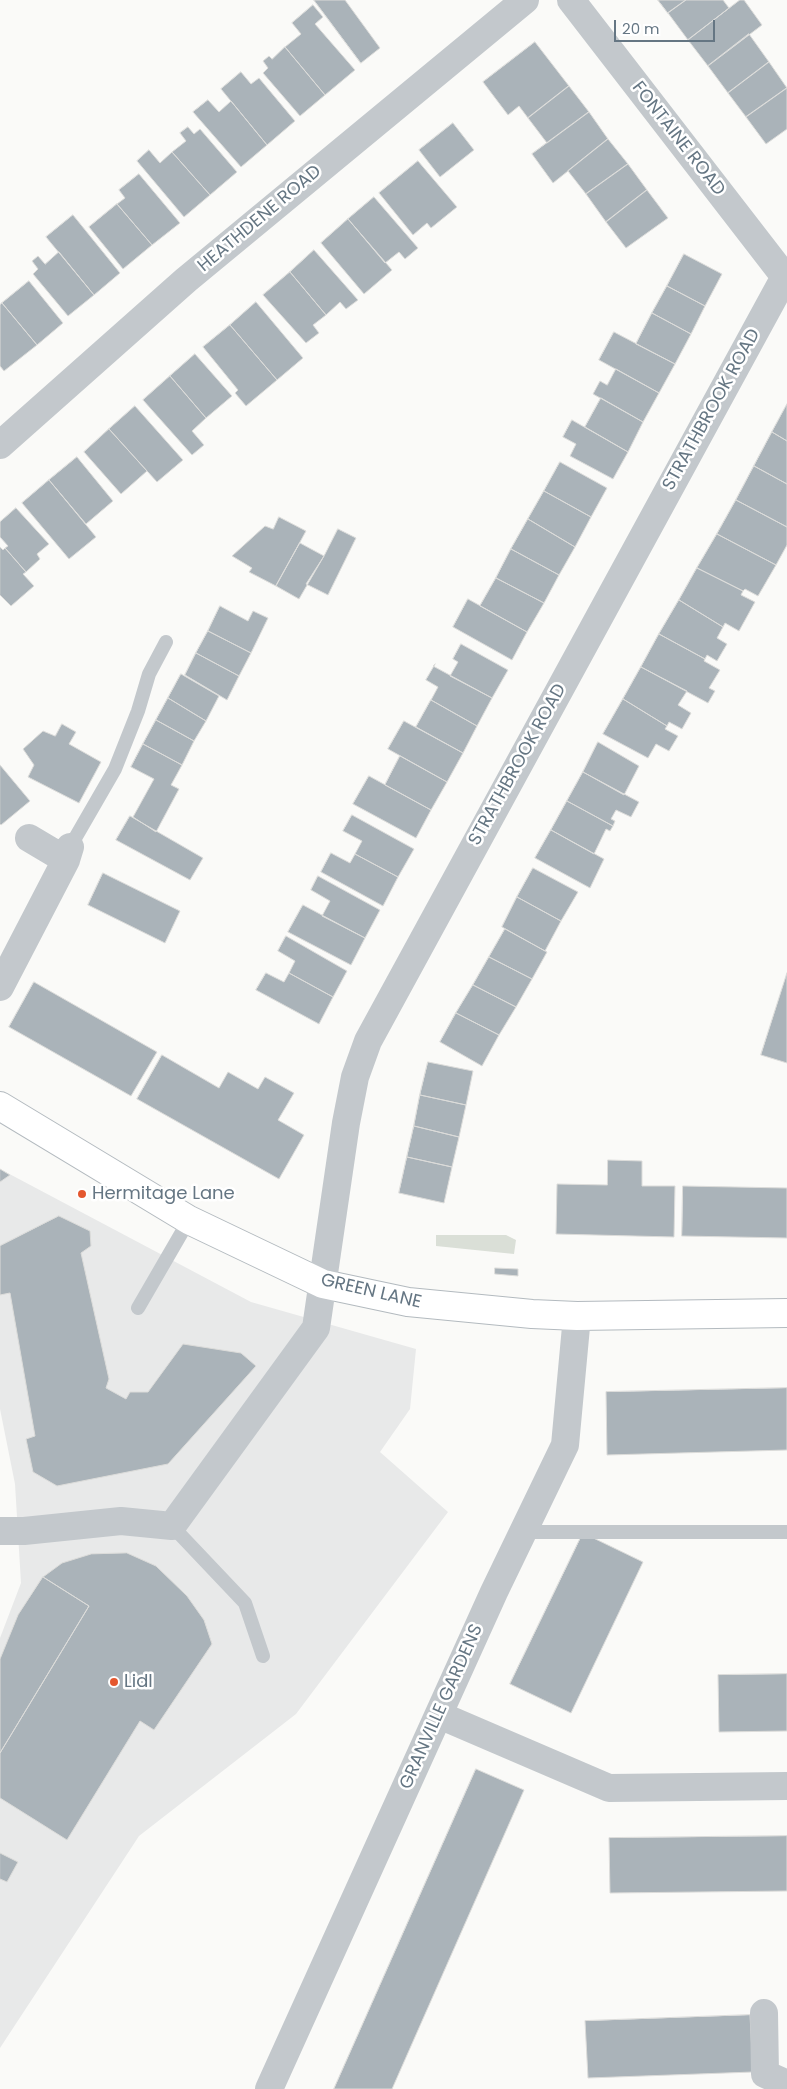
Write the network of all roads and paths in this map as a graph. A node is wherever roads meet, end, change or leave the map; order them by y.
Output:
1 (525, 0) edge
2 (571, 0) edge
3 (786, 275) edge
4 (0, 445) edge
5 (166, 642) dead end
6 (29, 838) dead end
7 (68, 854) junction
8 (0, 988) edge
9 (0, 1106) edge
10 (189, 1220) junction
11 (323, 1284) junction
12 (138, 1308) dead end
13 (787, 1313) edge
14 (577, 1316) junction
15 (172, 1526) junction
16 (0, 1531) edge
17 (522, 1532) junction
18 (787, 1532) edge
19 (263, 1656) dead end
20 (439, 1715) junction
21 (787, 1786) edge
22 (764, 2014) dead end
23 (787, 2084) edge
24 (269, 2089) edge

1 - 4 street, HEATHDENE ROAD
2 - 3 street, FONTAINE ROAD
3 - 11 street, STRATHBROOK ROAD
5 - 7 lane
6 - 7 street
7 - 8 street
9 - 10 main road, GREEN LANE
10 - 11 main road, GREEN LANE
10 - 12 lane
11 - 14 main road, GREEN LANE
11 - 15 street
13 - 14 main road, GREEN LANE
14 - 17 street, GRANVILLE GARDENS
15 - 16 street
15 - 19 lane
17 - 18 lane
17 - 20 street, GRANVILLE GARDENS
20 - 21 street
20 - 24 street, GRANVILLE GARDENS
22 - 23 street

